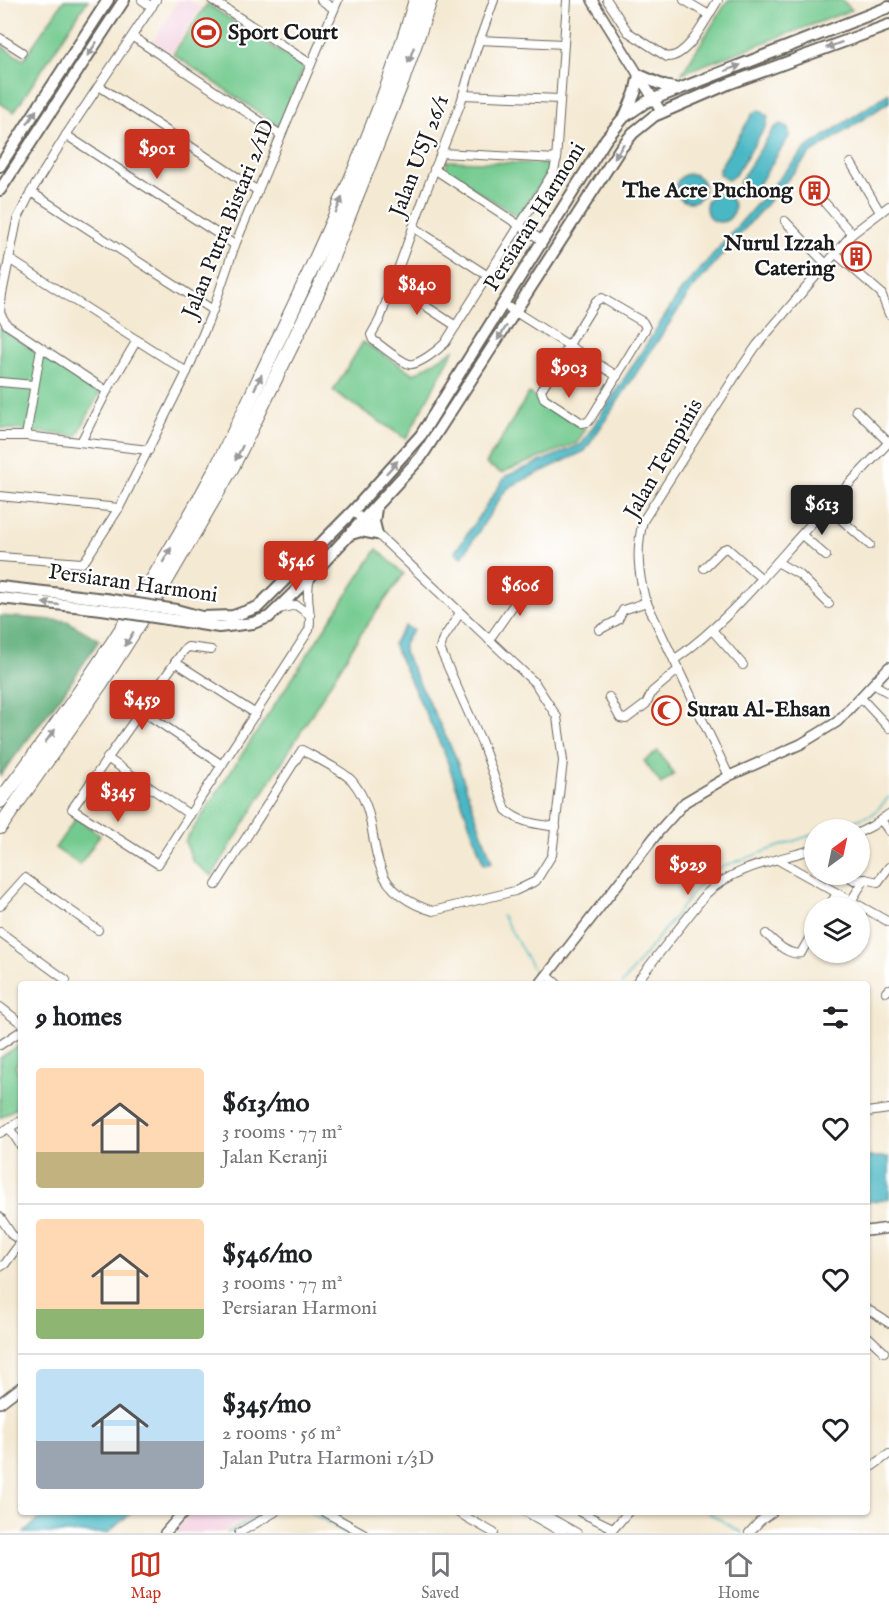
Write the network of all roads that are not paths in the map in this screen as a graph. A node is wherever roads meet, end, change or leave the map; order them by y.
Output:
1 (108, 0) edge
2 (124, 0) edge
3 (142, 0) edge
4 (212, 0) edge
5 (321, 0) edge
6 (338, 0) edge
7 (416, 0) edge
8 (430, 0) edge
9 (494, 0) edge
10 (567, 0) edge
11 (592, 0) edge
12 (607, 0) edge
13 (684, 0) edge
14 (718, 0) edge
15 (154, 3) edge
16 (889, 7) edge
17 (334, 9) junction
18 (709, 15) junction
19 (889, 25) edge
20 (133, 37) junction
21 (0, 38) edge
22 (479, 40) junction
23 (564, 44) junction
24 (22, 52) dead end
25 (311, 64) junction
26 (639, 75) junction
27 (99, 86) junction
28 (678, 89) junction
29 (463, 95) junction
30 (560, 99) junction
31 (654, 99) junction
32 (662, 112) junction
33 (624, 117) junction
34 (66, 135) junction
35 (281, 135) junction
36 (441, 153) junction
37 (557, 159) junction
38 (851, 163) dead end
39 (0, 166) edge
40 (434, 169) junction
41 (0, 190) edge
42 (258, 191) junction
43 (31, 192) junction
44 (825, 203) dead end
45 (889, 206) edge
46 (880, 212) junction
47 (785, 221) dead end
48 (520, 226) junction
49 (412, 227) junction
50 (852, 234) junction
51 (543, 241) junction
52 (235, 245) junction
53 (835, 253) junction
54 (9, 259) junction
55 (826, 264) junction
56 (488, 276) junction
57 (392, 284) junction
58 (503, 304) junction
59 (213, 310) junction
60 (515, 312) junction
61 (889, 314) edge
62 (456, 326) junction
63 (137, 340) junction
64 (568, 345) junction
65 (41, 348) junction
66 (187, 372) junction
67 (616, 376) junction
68 (0, 382) edge
69 (34, 386) junction
70 (107, 391) junction
71 (856, 410) dead end
72 (0, 436) edge
73 (26, 436) junction
74 (81, 442) junction
75 (889, 442) edge
76 (149, 450) junction
77 (0, 496) edge
78 (377, 504) junction
79 (827, 507) junction
80 (119, 508) junction
81 (353, 511) junction
82 (363, 520) junction
83 (351, 534) junction
84 (377, 534) junction
85 (802, 535) junction
86 (870, 545) dead end
87 (826, 556) dead end
88 (0, 557) edge
89 (777, 562) junction
90 (704, 568) dead end
91 (310, 577) junction
92 (762, 579) junction
93 (530, 581) dead end
94 (0, 587) edge
95 (0, 598) edge
96 (647, 602) junction
97 (104, 604) junction
98 (830, 604) dead end
99 (275, 611) junction
100 (460, 613) junction
101 (175, 615) junction
102 (310, 615) junction
103 (599, 630) dead end
104 (712, 630) junction
105 (489, 640) junction
106 (212, 650) dead end
107 (674, 660) junction
108 (175, 662) junction
109 (743, 665) dead end
110 (889, 667) edge
111 (679, 669) junction
112 (873, 684) junction
113 (889, 693) edge
114 (609, 697) dead end
115 (861, 698) junction
116 (141, 710) junction
117 (256, 714) junction
118 (889, 728) edge
119 (107, 758) junction
120 (222, 765) junction
121 (729, 776) junction
122 (0, 801) edge
123 (190, 814) junction
124 (889, 814) edge
125 (881, 820) junction
126 (870, 826) edge
127 (0, 827) edge
128 (556, 827) junction
129 (889, 831) edge
130 (804, 852) edge
131 (778, 860) junction
132 (889, 867) edge
133 (870, 880) edge
134 (216, 885) dead end
135 (837, 893) junction
136 (835, 897) edge
137 (844, 897) edge
138 (0, 906) edge
139 (870, 912) edge
140 (889, 922) edge
141 (98, 930) dead end
142 (0, 933) edge
143 (766, 934) dead end
144 (804, 948) edge
145 (66, 980) dead end
146 (543, 981) edge
147 (637, 981) edge
148 (0, 1007) edge
149 (18, 1021) edge
150 (18, 1033) edge
151 (0, 1045) edge
152 (889, 1109) edge
153 (870, 1112) edge
154 (18, 1123) edge
155 (10, 1129) junction
156 (0, 1133) edge
157 (18, 1141) edge
158 (0, 1217) edge
159 (889, 1228) edge
160 (870, 1231) edge
161 (18, 1240) edge
162 (18, 1246) edge
163 (0, 1267) edge
164 (870, 1311) edge
165 (889, 1323) edge
166 (870, 1339) edge
167 (884, 1352) dead end
168 (18, 1389) edge
169 (0, 1403) edge
170 (889, 1454) edge
171 (870, 1468) edge
172 (182, 1515) edge
173 (270, 1515) edge
174 (331, 1515) edge
175 (462, 1515) edge
176 (531, 1515) edge
177 (545, 1515) edge
178 (585, 1515) edge
179 (625, 1515) edge
180 (770, 1515) edge
181 (611, 1531) edge
182 (750, 1532) edge
183 (165, 1533) edge
184 (239, 1533) edge
185 (363, 1533) edge
186 (494, 1533) edge
187 (563, 1533) edge
188 (576, 1533) edge

39 -> 1 main road
2 -> 41 main road
3 - 15 street
4 - 25 street
5 - 17 street
6 - 17 street, Jalan Putra Bistari 2/1D
122 -> 7 highway
8 -> 127 highway
9 - 22 street, Jalan USJ 26/1
10 - 23 street
11 - 26 street
12 - 18 street
13 - 18 street
14 - 18 street
15 - 20 street
28 -> 16 main road, Persiaran Harmoni
17 - 25 street, Jalan Putra Bistari 2/1D
19 -> 32 main road, Persiaran Harmoni
20 - 27 street
20 - 35 street
21 - 24 street
22 - 23 street
22 - 29 street, Jalan USJ 26/1
23 - 30 street
25 - 35 street, Jalan Putra Bistari 2/1D
26 - 28 main road
26 - 31 street
26 - 33 main road
27 - 34 street
27 - 42 street
28 - 31 main road, Persiaran Harmoni
29 - 30 street
29 - 36 street, Jalan USJ 26/1
30 - 37 street
31 - 32 street
31 - 33 main road, Persiaran Harmoni
32 -> 60 main road, Persiaran Harmoni
33 - 51 main road, Persiaran Harmoni
34 - 43 street
34 - 52 street
35 - 42 street, Jalan Putra Bistari 2/1D
36 - 37 street
36 - 40 street, Jalan USJ 26/1
37 - 48 street
38 - 46 street
40 - 48 street
40 - 49 street, Jalan USJ 26/1
42 - 52 street, Jalan Putra Bistari 2/1D
43 - 54 street
43 - 59 street
44 - 50 street
45 - 46 street, Jalan Tempinis
46 - 50 street, Jalan Tempinis
47 - 55 street
48 - 51 street
48 - 56 street
49 - 56 street
49 - 57 street, Jalan USJ 26/1
50 - 53 street, Jalan Tempinis
51 - 58 main road, Persiaran Harmoni
52 - 59 street, Jalan Putra Bistari 2/1D
53 - 55 street, Jalan Tempinis
53 - 61 street
54 - 63 street
54 - 65 street
55 - 96 street, Jalan Tempinis
56 - 62 street
57 - 62 street
57 - 62 street, Jalan USJ 26/1
58 - 60 street
81 -> 58 main road, Persiaran Harmoni
59 - 66 street, Jalan Putra Bistari 2/1D
60 - 64 street
60 -> 78 main road, Persiaran Harmoni
63 - 66 street
63 - 70 street
64 - 67 street
64 - 67 street
64 - 67 street
65 - 69 street
65 - 70 street
66 - 76 street, Jalan Putra Bistari 2/1D
68 - 69 street
69 - 73 street
70 - 74 street
71 - 75 street
72 - 73 street
73 - 74 street
74 - 76 street
75 - 79 street
76 - 80 street, Jalan Putra Bistari 2/1D
77 - 80 street
78 - 82 main road, Persiaran Harmoni
78 - 84 main road
79 - 85 street
79 - 86 street
80 - 88 street, Jalan Putra Bistari 2/1D
81 - 82 street
81 - 101 main road, Persiaran Harmoni
82 - 83 main road, Persiaran Harmoni
82 - 84 street
83 - 84 main road
83 - 91 main road, Persiaran Harmoni
84 - 100 street
85 - 87 street
85 - 89 street
89 - 92 street
89 - 98 street
90 - 92 street
91 - 99 main road, Persiaran Harmoni
91 - 102 street
92 - 104 street
93 - 105 street
94 - 97 main road, Persiaran Harmoni
97 -> 95 main road, Persiaran Harmoni
96 - 103 street
96 - 107 street, Jalan Tempinis
97 - 101 main road, Persiaran Harmoni, bridge
99 - 101 main road, Persiaran Harmoni
99 - 102 street, Persiaran Harmoni
100 - 105 street
100 - 128 street
102 - 117 street
104 - 107 street
104 - 109 street
105 - 128 street
106 - 108 street
107 - 111 street, Jalan Tempinis
108 - 116 street
108 - 117 street
110 - 112 street
111 - 114 street
111 - 121 street, Jalan Tempinis
112 - 113 street
112 - 115 street
115 - 118 street
115 - 121 street
116 - 119 street
116 - 120 street
117 - 120 street
119 - 123 street
119 - 123 street
120 - 123 street
121 - 146 street
124 - 125 street
125 - 126 street
125 - 129 street
128 - 134 street
130 - 131 street
131 - 135 street
131 - 147 street
132 - 133 street
135 - 136 street
135 - 137 street
138 - 141 street
139 - 140 street
142 - 145 street
143 - 144 street
148 - 149 street
150 - 151 street
152 - 153 street
154 - 155 street
155 - 156 street
155 - 157 street
158 - 161 street
159 - 160 street
162 - 163 street
164 - 165 street
166 - 167 street
168 - 169 street
170 - 171 street
172 - 183 street
173 - 184 street
174 - 185 street
175 - 186 street
176 - 187 street
177 - 188 street
178 - 181 street
179 - 181 street
180 - 182 street

